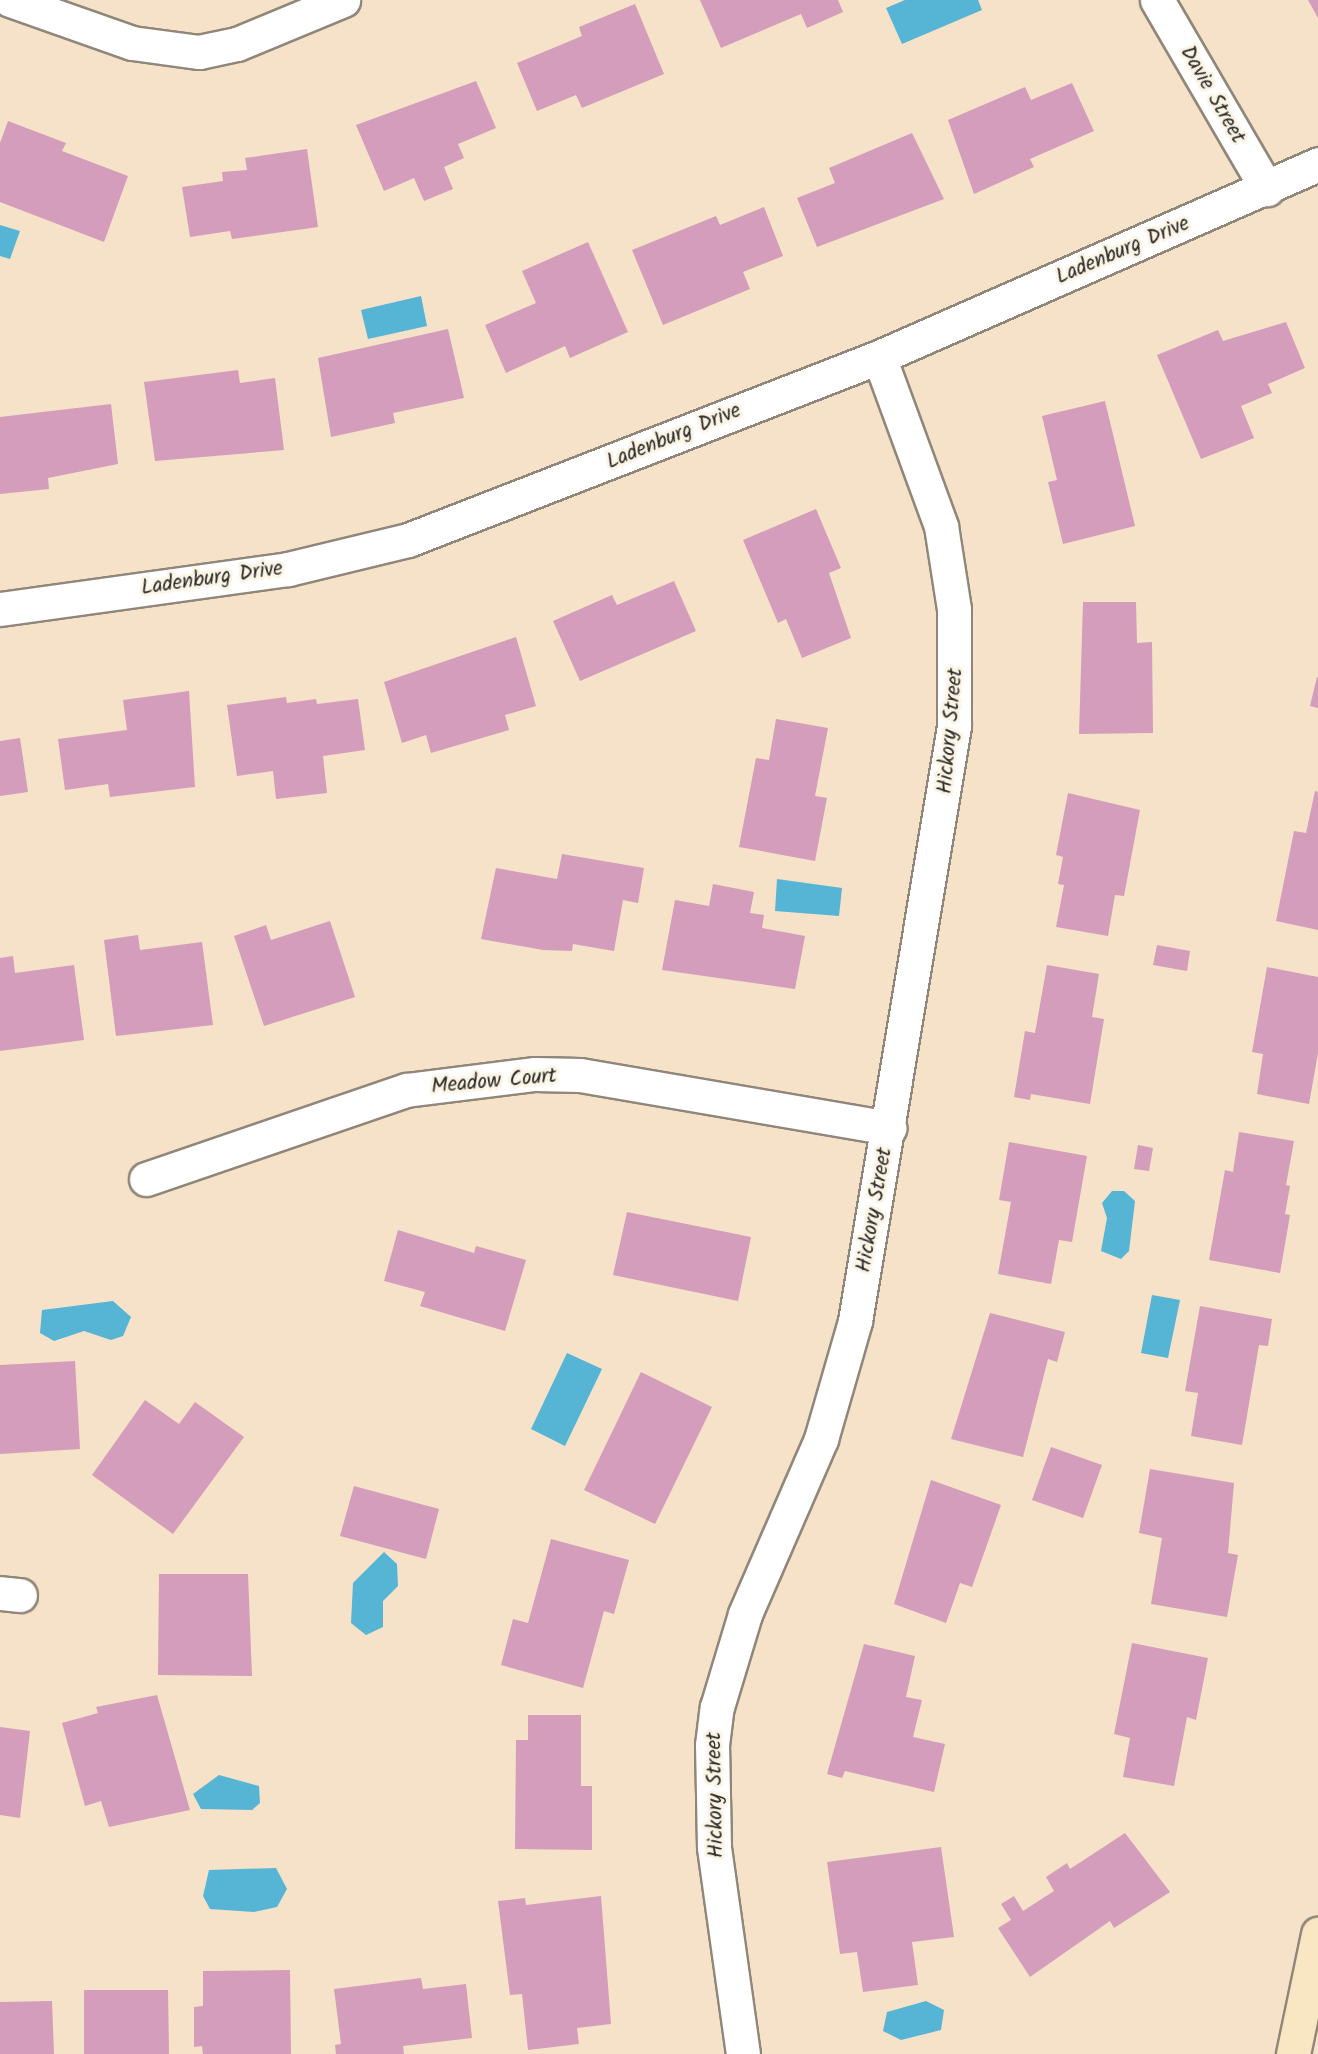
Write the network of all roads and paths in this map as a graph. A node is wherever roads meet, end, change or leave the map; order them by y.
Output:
1 (10, 0) edge
2 (343, 0) edge
3 (1157, 0) edge
4 (1318, 164) edge
5 (1267, 189) junction
6 (879, 357) junction
7 (0, 609) edge
8 (889, 1128) junction
9 (146, 1179) dead end
10 (1318, 1934) edge
11 (742, 2054) edge
12 (1293, 2054) edge

1 - 2 street
3 - 5 street, Davie Street
4 - 5 street, Ladenburg Drive
5 - 6 street, Ladenburg Drive
6 - 7 street, Ladenburg Drive
6 - 8 street, Hickory Street
8 - 9 street, Meadow Court
8 - 11 street, Hickory Street
10 - 12 main road

